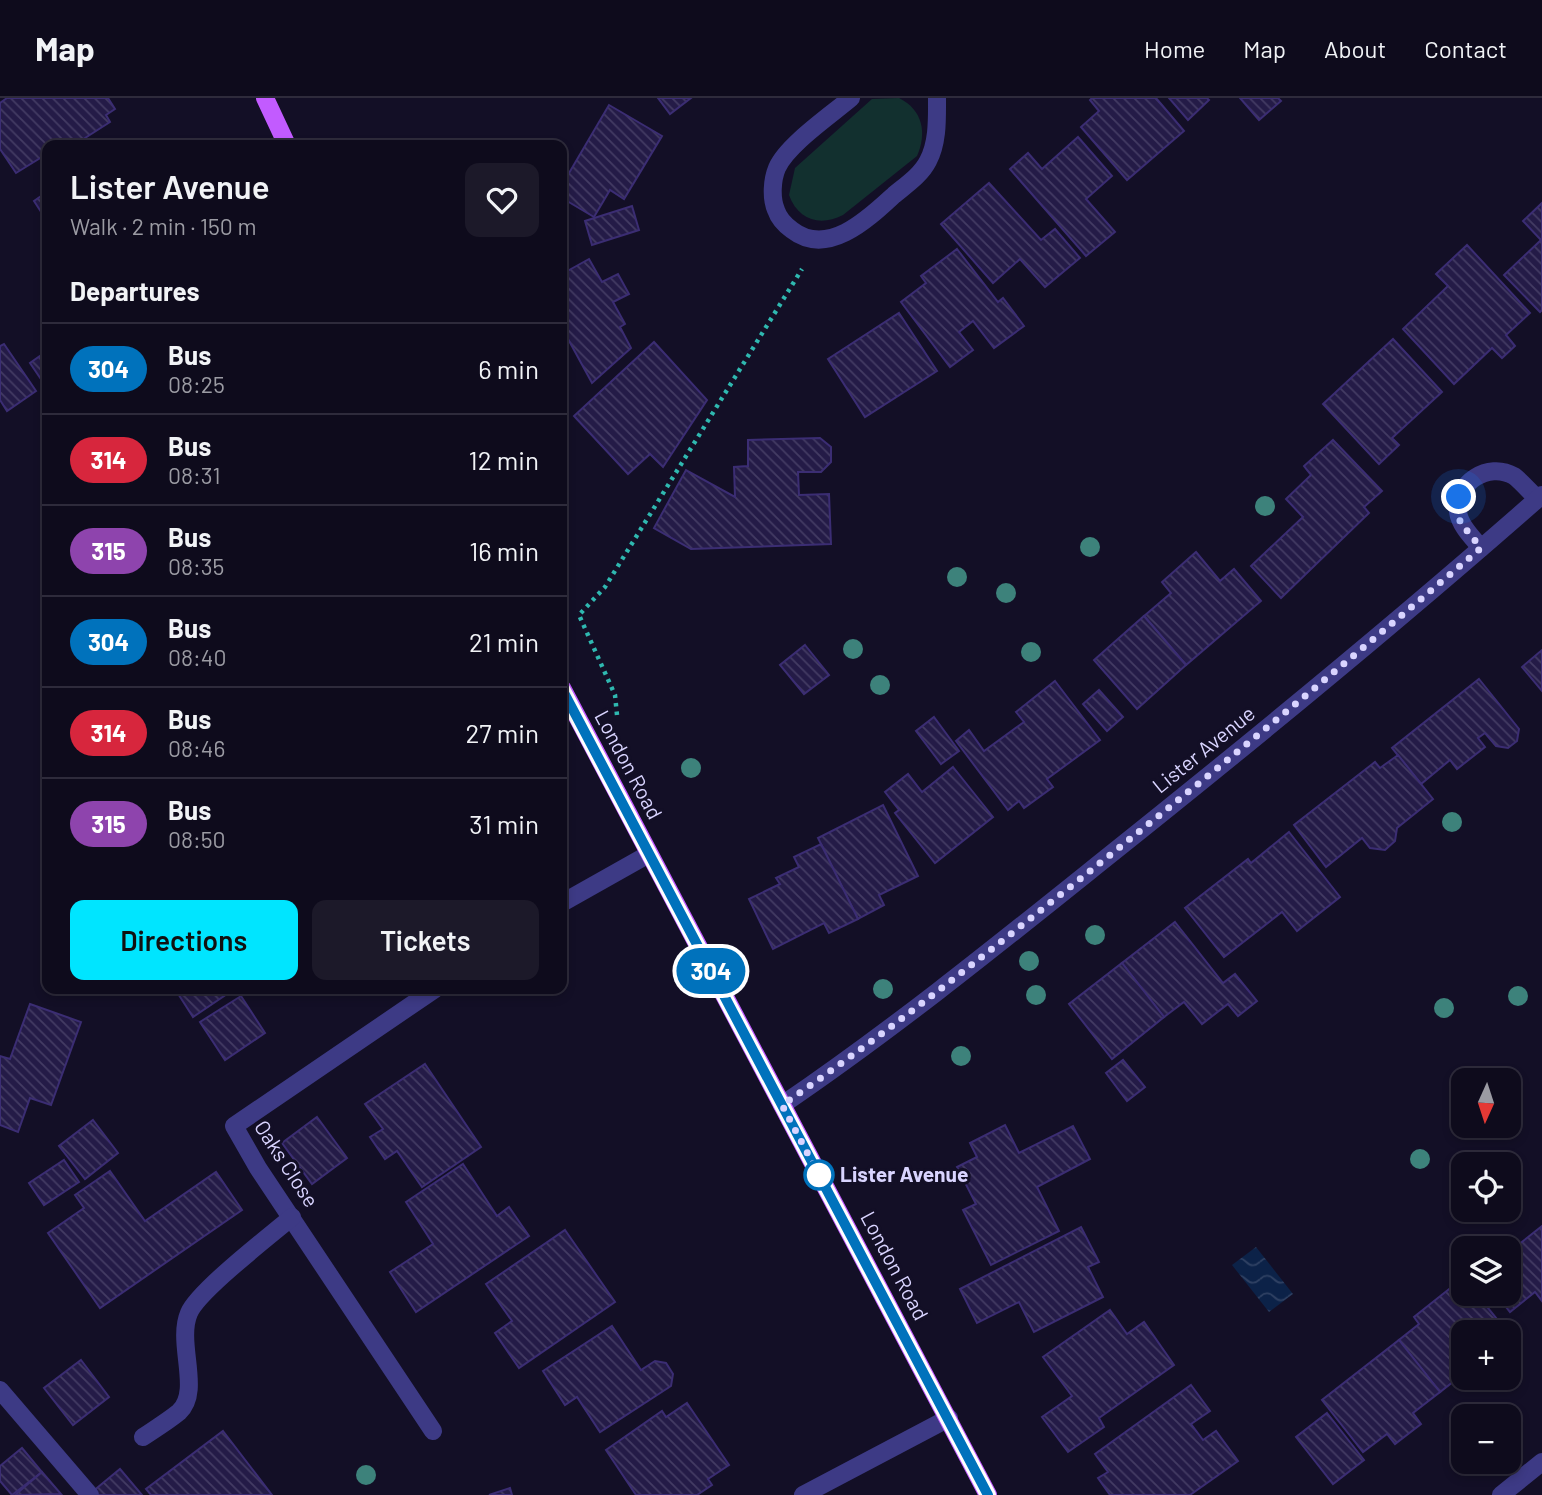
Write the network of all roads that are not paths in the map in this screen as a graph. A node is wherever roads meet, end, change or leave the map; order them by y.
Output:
1 (265, 98) edge
2 (851, 98) edge
3 (937, 98) edge
4 (285, 140) edge
5 (1540, 497) edge
6 (1481, 548) junction
7 (567, 698) edge
8 (649, 854) junction
9 (567, 900) edge
10 (428, 994) edge
11 (782, 1105) junction
12 (292, 1217) junction
13 (0, 1390) edge
14 (949, 1419) junction
15 (433, 1431) dead end
16 (143, 1437) dead end
17 (1542, 1462) edge
18 (90, 1495) edge
19 (803, 1495) edge
20 (988, 1495) edge
21 (1501, 1495) edge

1 - 4 main road
2 - 3 street
5 - 6 street, Lister Avenue
5 - 6 street, Lister Avenue
6 - 11 street, Lister Avenue
7 - 8 main road, London Road
8 - 9 street
8 - 11 main road, London Road
10 - 12 street, Oaks Close
11 - 14 main road, London Road
12 - 15 street, Oaks Close
12 - 16 street
13 - 18 street
14 - 19 street
14 - 20 main road, London Road
17 - 21 street

